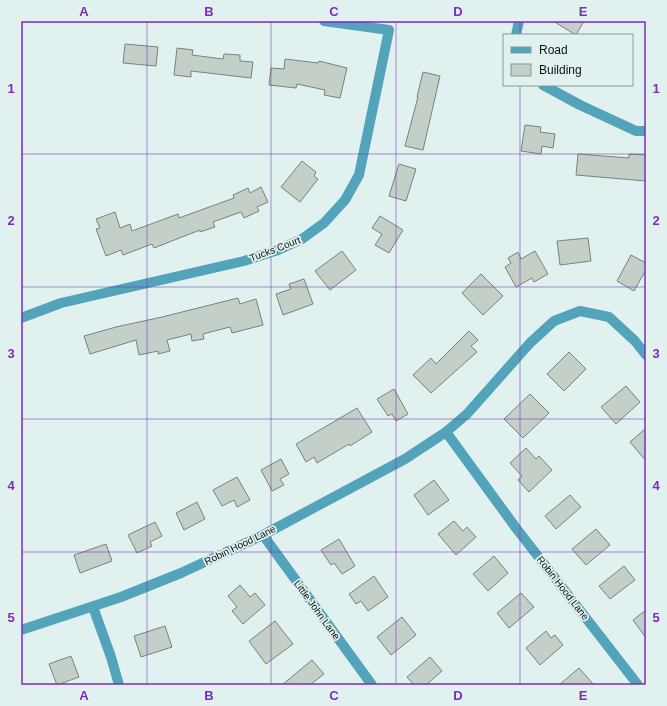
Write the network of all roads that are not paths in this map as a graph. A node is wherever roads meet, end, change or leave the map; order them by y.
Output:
1 (324, 21) edge
2 (519, 21) edge
3 (516, 34) edge
4 (544, 86) edge
5 (646, 131) edge
6 (21, 318) edge
7 (646, 355) edge
8 (446, 432) junction
9 (263, 535) junction
10 (93, 607) junction
11 (21, 630) edge
12 (119, 685) edge
13 (372, 685) edge
14 (638, 685) edge

1 - 6 street, Tucks Court
2 - 3 street
4 - 5 street
7 - 8 street, Robin Hood Lane
8 - 9 street, Robin Hood Lane
8 - 14 street, Robin Hood Lane
9 - 10 street, Robin Hood Lane
9 - 13 street, Little John Lane
10 - 11 street, Robin Hood Lane
10 - 12 street

